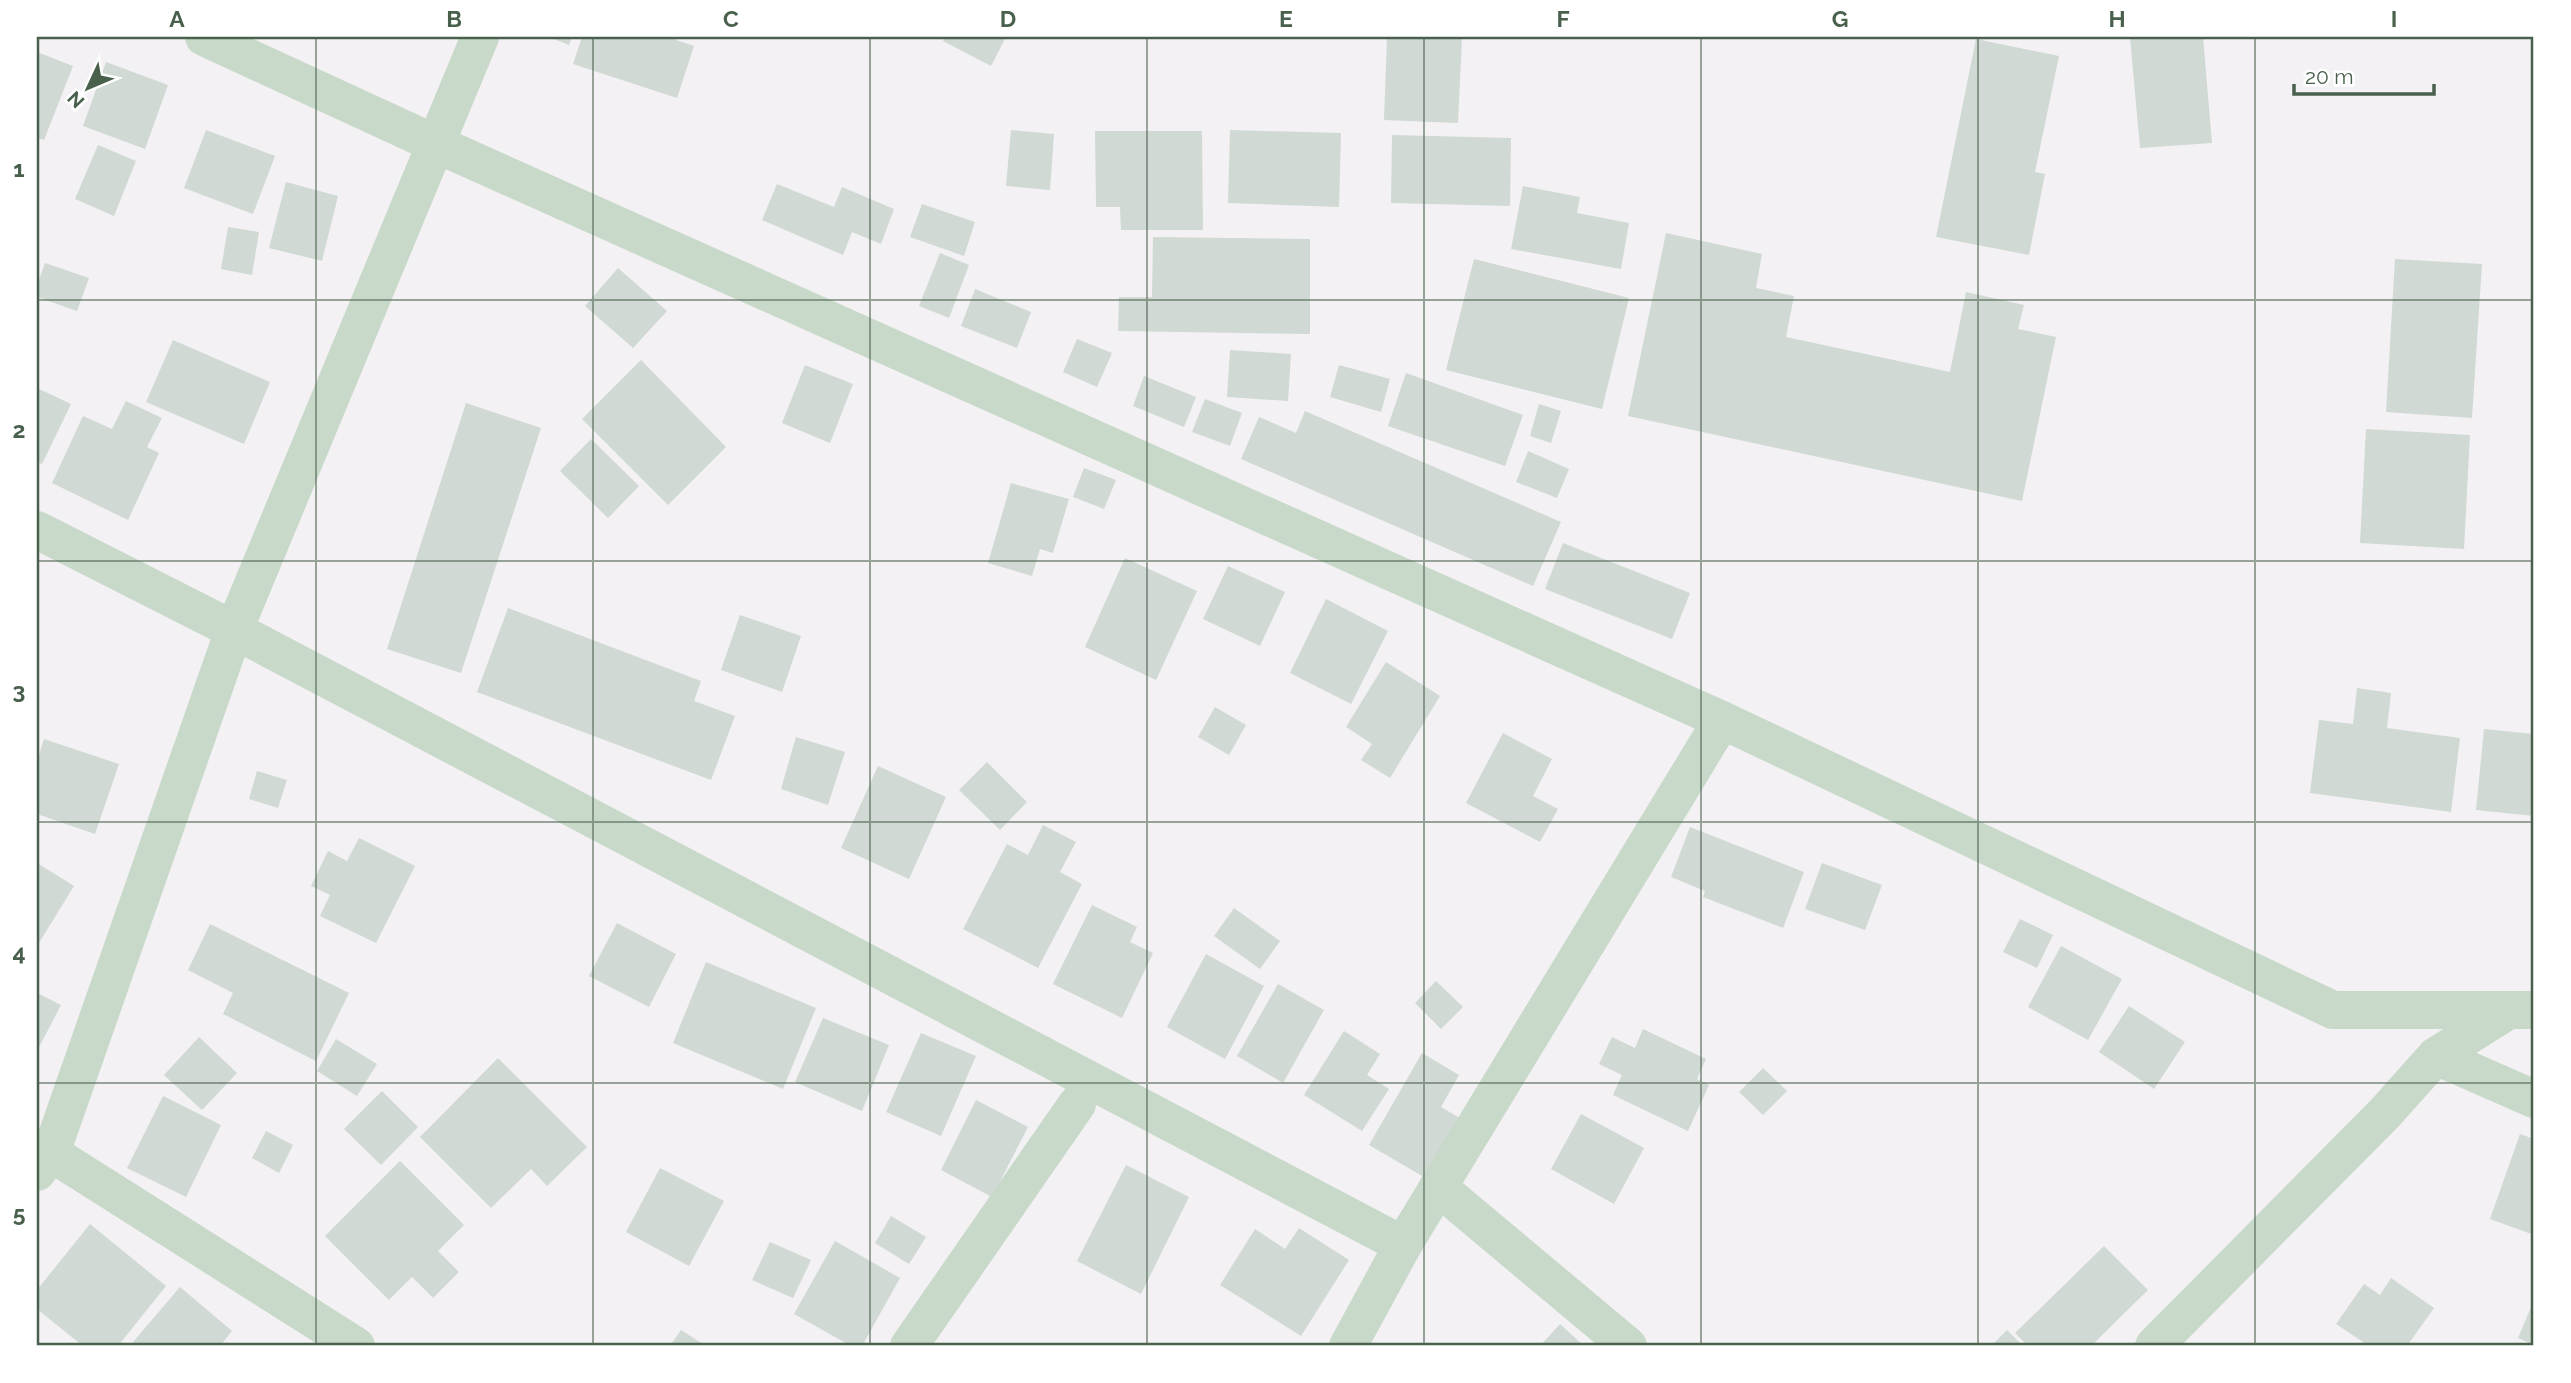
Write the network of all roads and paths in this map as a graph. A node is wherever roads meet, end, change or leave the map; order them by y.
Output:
1 (204, 37) edge
2 (480, 37) edge
3 (436, 144) junction
4 (37, 530) edge
5 (234, 629) junction
6 (1722, 720) junction
7 (2522, 1010) edge
8 (2436, 1056) junction
9 (2534, 1099) edge
10 (1077, 1104) dead end
11 (44, 1162) edge
12 (1438, 1187) junction
13 (1403, 1245) junction
14 (356, 1346) edge
15 (909, 1346) edge
16 (1348, 1346) edge
17 (1628, 1346) edge
18 (2154, 1346) edge

1 - 3 street
2 - 3 street
3 - 5 street
3 - 6 street
4 - 5 street
5 - 11 street
5 - 13 street
6 - 7 street
6 - 12 street
7 - 8 street
8 - 9 street
8 - 18 street
10 - 15 street
11 - 14 street
12 - 13 street
12 - 17 street
13 - 16 street

